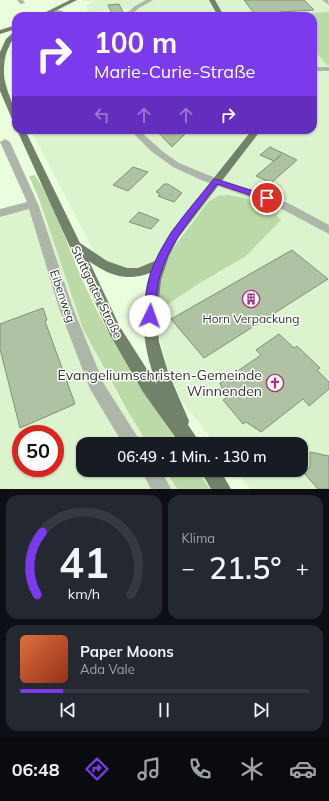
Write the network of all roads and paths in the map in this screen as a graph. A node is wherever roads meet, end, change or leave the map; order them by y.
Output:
1 (74, 0) edge
2 (150, 0) edge
3 (212, 0) edge
4 (325, 0) edge
5 (329, 3) edge
6 (54, 10) junction
7 (50, 12) edge
8 (59, 12) edge
9 (131, 12) edge
10 (219, 12) edge
11 (12, 28) edge
12 (0, 32) edge
13 (12, 37) edge
14 (0, 42) edge
15 (1, 49) edge
16 (317, 69) edge
17 (329, 69) edge
18 (0, 72) edge
19 (12, 105) edge
20 (23, 134) edge
21 (138, 134) edge
22 (254, 134) edge
23 (5, 142) dead end
24 (215, 181) junction
25 (34, 204) junction
26 (0, 213) edge
27 (329, 230) edge
28 (74, 245) junction
29 (159, 264) junction
30 (129, 437) edge
31 (186, 437) edge
32 (188, 437) edge
33 (154, 477) edge
34 (214, 477) edge
35 (162, 489) edge
36 (222, 489) edge

1 - 6 main road
2 - 9 street
3 - 10 main road
4 - 5 street
6 - 7 main road
6 - 8 street
11 - 12 main road
13 - 15 main road
14 - 15 main road
15 - 18 main road
16 - 17 street
18 - 19 main road
20 - 28 main road, Stuttgarter Straße
21 - 24 street
22 - 24 main road
23 - 25 street, Eibenweg
24 - 27 street
24 - 29 main road
25 - 26 street
25 - 30 street, Eibenweg
28 - 29 main road
28 - 31 main road, Stuttgarter Straße
29 - 32 main road
33 - 35 street
34 - 36 main road

